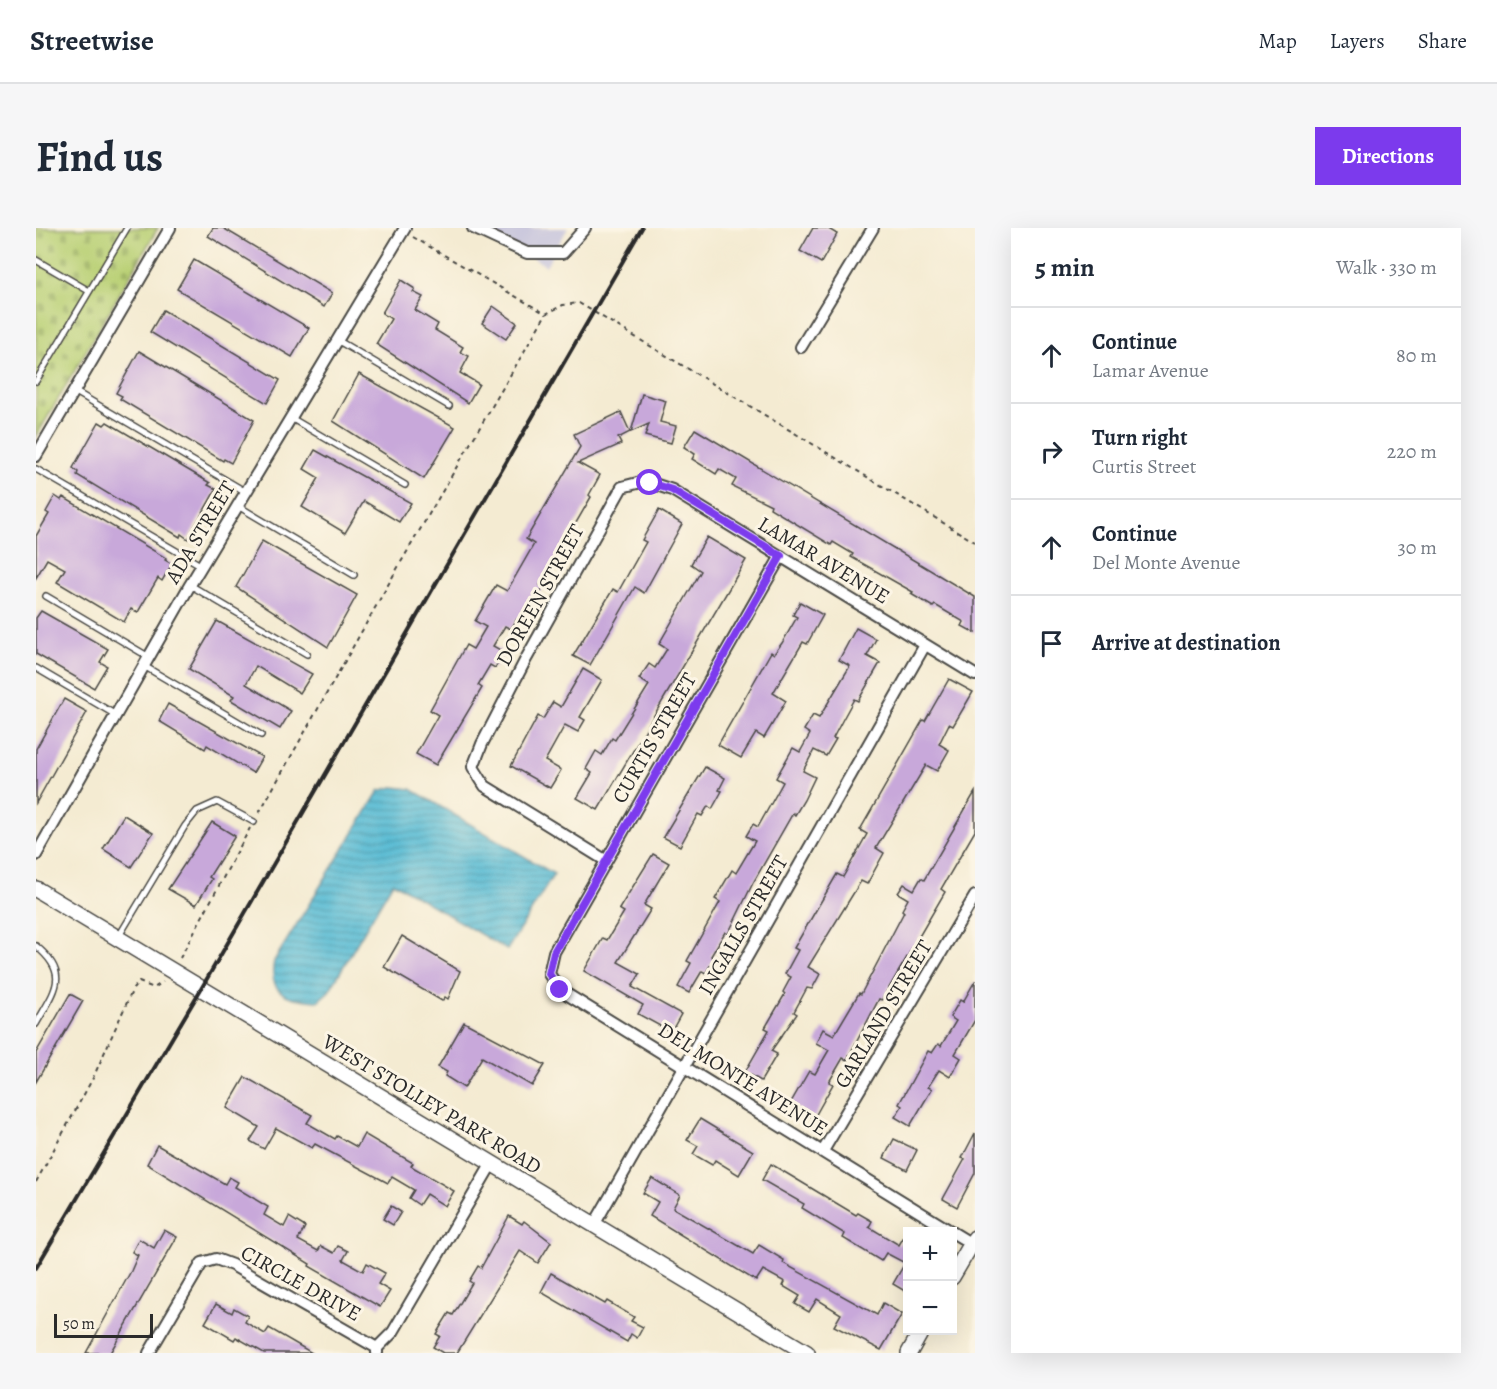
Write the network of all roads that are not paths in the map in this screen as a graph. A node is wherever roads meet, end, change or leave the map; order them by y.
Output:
1 (127, 228) edge
2 (170, 228) edge
3 (473, 228) edge
4 (585, 228) edge
5 (873, 228) edge
6 (402, 229) edge
7 (36, 260) edge
8 (89, 291) junction
9 (337, 340) junction
10 (801, 347) dead end
11 (36, 381) edge
12 (74, 392) junction
13 (449, 406) dead end
14 (291, 418) junction
15 (36, 456) edge
16 (36, 469) edge
17 (650, 483) joint
18 (405, 485) dead end
19 (246, 493) junction
20 (238, 506) junction
21 (781, 556) junction
22 (202, 566) junction
23 (354, 575) dead end
24 (190, 585) junction
25 (46, 597) dead end
26 (925, 645) junction
27 (308, 654) dead end
28 (146, 661) junction
29 (36, 668) edge
30 (975, 675) edge
31 (116, 715) junction
32 (261, 735) dead end
33 (254, 822) road end
34 (36, 855) edge
35 (605, 860) junction
36 (36, 890) edge
37 (975, 896) edge
38 (117, 940) junction
39 (561, 940) joint
40 (36, 946) edge
41 (36, 1024) edge
42 (686, 1065) junction
43 (823, 1151) junction
44 (492, 1163) junction
45 (594, 1225) junction
46 (944, 1227) edge
47 (957, 1234) edge
48 (974, 1243) edge
49 (957, 1269) edge
50 (919, 1335) edge
51 (377, 1351) edge
52 (149, 1353) edge
53 (807, 1353) edge
54 (909, 1353) edge

1 - 8 lane
2 - 12 street
3 - 4 street
5 - 10 street
6 - 9 street, ADA STREET
7 - 8 lane
8 - 11 lane
9 - 13 lane
9 - 14 street, ADA STREET
12 - 15 street
12 - 19 lane
14 - 18 lane
14 - 19 street, ADA STREET
16 - 22 lane
17 - 21 street, LAMAR AVENUE
17 - 35 street, DOREEN STREET
19 - 20 street, ADA STREET
20 - 22 street, ADA STREET
20 - 23 lane
21 - 26 street, LAMAR AVENUE
21 - 35 street, CURTIS STREET
22 - 24 street, ADA STREET
24 - 27 lane
24 - 28 street, ADA STREET
25 - 28 lane
26 - 30 street, LAMAR AVENUE
26 - 42 street, INGALLS STREET
28 - 31 street, ADA STREET
28 - 32 lane
29 - 31 lane
31 - 34 street, ADA STREET
33 - 38 lane
35 - 39 street, CURTIS STREET
36 - 38 main road, WEST STOLLEY PARK ROAD
37 - 43 street, GARLAND STREET
38 - 44 main road, WEST STOLLEY PARK ROAD
39 - 42 street, DEL MONTE AVENUE
40 - 41 lane
42 - 43 street, DEL MONTE AVENUE
42 - 45 street, INGALLS STREET
43 - 46 street, DEL MONTE AVENUE
44 - 45 main road, WEST STOLLEY PARK ROAD
44 - 51 street, CIRCLE DRIVE
45 - 53 main road, WEST STOLLEY PARK ROAD
47 - 48 street, DEL MONTE AVENUE
48 - 49 main road
50 - 54 main road
51 - 52 street, CIRCLE DRIVE

